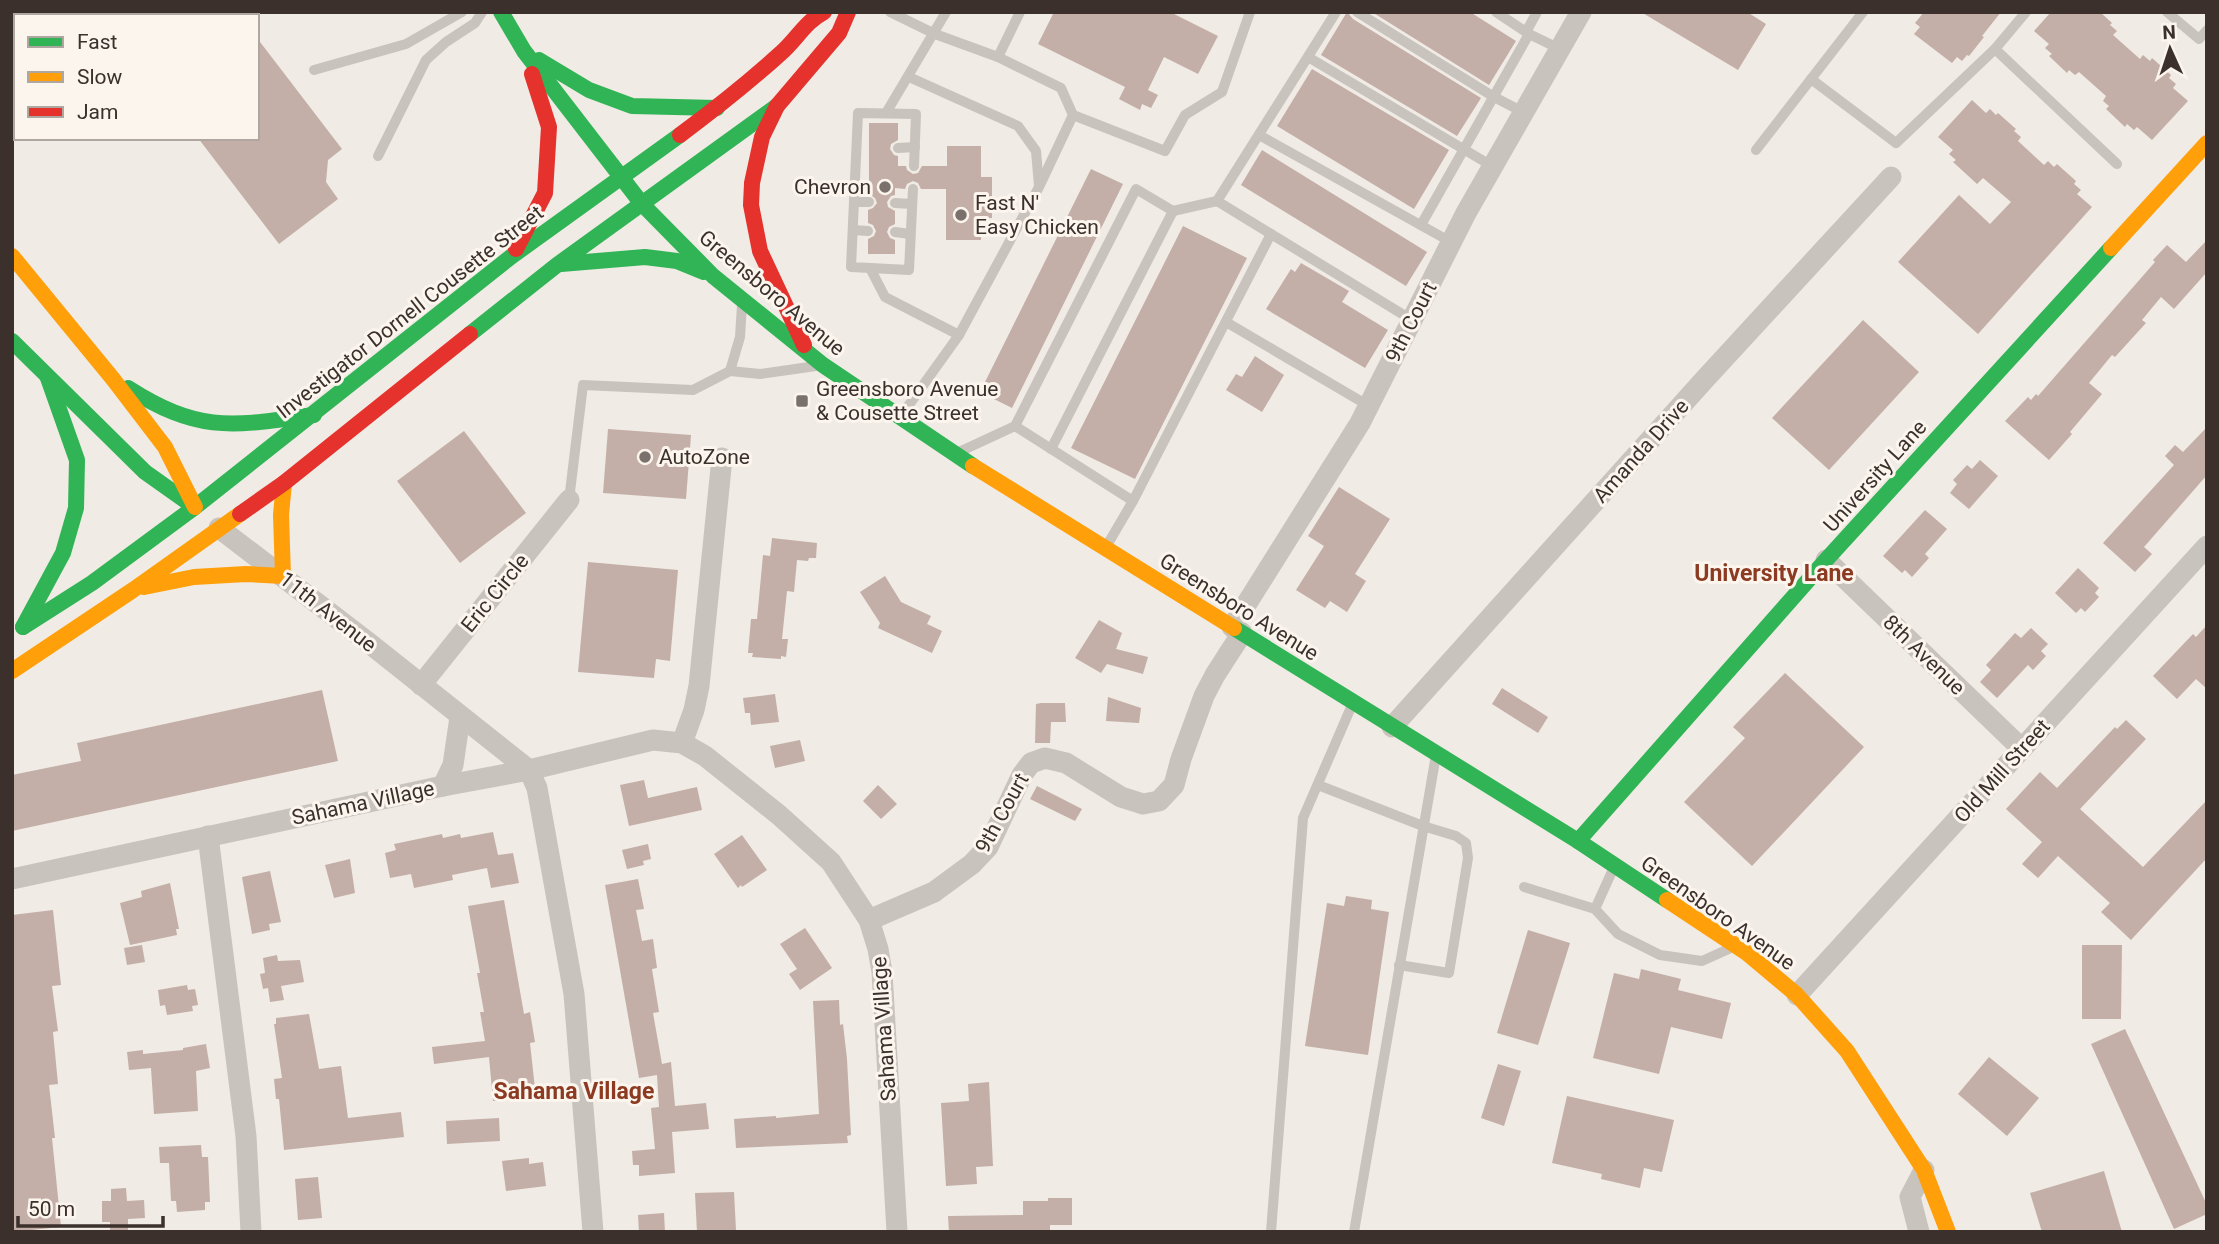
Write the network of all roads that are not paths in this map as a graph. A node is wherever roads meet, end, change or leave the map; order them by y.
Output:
1 (462, 12) edge
2 (482, 12) edge
3 (501, 12) edge
4 (824, 12) edge
5 (848, 12) edge
6 (890, 12) edge
7 (946, 12) edge
8 (1020, 12) edge
9 (1250, 12) edge
10 (1336, 12) edge
11 (1357, 12) edge
12 (1496, 12) edge
13 (1537, 12) edge
14 (1581, 12) edge
15 (1863, 12) edge
16 (2025, 12) edge
17 (2167, 12) edge
18 (2207, 30) edge
19 (1528, 33) junction
20 (935, 34) junction
21 (1996, 49) junction
22 (1560, 50) junction
23 (524, 51) junction
24 (998, 57) junction
25 (1308, 57) junction
26 (314, 70) dead end
27 (909, 77) junction
28 (1811, 79) junction
29 (1494, 97) junction
30 (777, 106) junction
31 (717, 108) junction
32 (1523, 112) junction
33 (886, 113) junction
34 (1073, 115) junction
35 (1259, 135) junction
36 (2207, 143) edge
37 (857, 147) junction
38 (869, 148) dead end
39 (898, 148) dead end
40 (915, 148) junction
41 (1463, 150) junction
42 (1756, 150) dead end
43 (377, 156) dead end
44 (2116, 164) dead end
45 (914, 166) dead end
46 (1492, 166) junction
47 (855, 174) junction
48 (869, 175) dead end
49 (620, 177) junction
50 (1891, 177) dead end
51 (1039, 187) junction
52 (913, 188) dead end
53 (1217, 201) junction
54 (854, 202) junction
55 (869, 202) dead end
56 (895, 203) dead end
57 (642, 204) junction
58 (912, 204) junction
59 (1173, 211) junction
60 (1421, 225) junction
61 (853, 230) junction
62 (868, 230) dead end
63 (895, 232) dead end
64 (910, 234) junction
65 (1271, 234) junction
66 (1451, 242) junction
67 (12, 256) edge
68 (512, 256) junction
69 (557, 265) junction
70 (870, 268) junction
71 (713, 276) junction
72 (743, 301) junction
73 (1412, 320) junction
74 (1226, 322) junction
75 (959, 335) junction
76 (12, 341) edge
77 (807, 351) junction
78 (823, 365) junction
79 (730, 371) junction
80 (48, 378) junction
81 (113, 379) junction
82 (1369, 406) junction
83 (314, 415) junction
84 (899, 419) junction
85 (1015, 426) junction
86 (1051, 449) junction
87 (954, 454) junction
88 (722, 458) dead end
89 (284, 483) junction
90 (569, 500) joint
91 (1133, 502) junction
92 (195, 508) junction
93 (219, 528) junction
94 (2207, 546) edge
95 (1105, 548) junction
96 (1826, 560) junction
97 (283, 576) junction
98 (133, 590) junction
99 (1237, 630) junction
100 (18, 631) edge
101 (12, 671) edge
102 (421, 685) junction
103 (1353, 702) junction
104 (460, 717) junction
105 (1392, 727) junction
106 (682, 743) junction
107 (2022, 749) junction
108 (1436, 754) junction
109 (529, 770) junction
110 (1318, 785) junction
111 (443, 786) junction
112 (1423, 826) junction
113 (208, 836) junction
114 (1578, 841) junction
115 (1615, 865) junction
116 (12, 879) edge
117 (1524, 887) dead end
118 (1595, 909) junction
119 (869, 920) junction
120 (1735, 946) junction
121 (1399, 965) junction
122 (1797, 995) junction
123 (1924, 1170) junction
124 (251, 1232) edge
125 (593, 1232) edge
126 (897, 1232) edge
127 (1271, 1232) edge
128 (1354, 1232) edge
129 (1919, 1232) edge
130 (1948, 1232) edge

1 - 26 lane
2 - 43 lane
3 - 23 main road, Greensboro Avenue
4 - 31 main road, Investigator Dornell Cousette Street
5 - 30 main road
6 - 20 lane
7 - 20 lane
8 - 24 lane
9 - 34 lane
10 - 25 lane
11 - 29 lane
12 - 19 lane
13 - 19 lane
14 - 22 street, 9th Court
15 - 28 lane
16 - 21 lane
17 - 18 lane
19 - 22 lane
19 - 29 lane
20 - 24 lane
20 - 27 lane
21 - 28 lane
21 - 44 lane
22 - 32 street, 9th Court
23 - 31 main road
23 - 49 main road, Greensboro Avenue
23 - 68 main road
24 - 34 lane
25 - 35 lane
25 - 41 lane
27 - 33 lane
27 - 51 lane
28 - 42 lane
29 - 32 lane
29 - 41 lane
30 - 57 main road
30 - 77 main road
31 - 49 main road, Investigator Dornell Cousette Street
32 - 46 street, 9th Court
33 - 37 lane
33 - 40 lane
34 - 51 lane
35 - 53 lane
35 - 60 lane
36 - 96 main road, University Lane
37 - 38 lane
37 - 47 lane
39 - 40 lane
40 - 45 lane
41 - 46 lane
41 - 60 lane
46 - 66 street, 9th Court
47 - 48 lane
47 - 54 lane
49 - 57 main road, Greensboro Avenue
49 - 68 main road, Investigator Dornell Cousette Street
50 - 105 street, Amanda Drive
51 - 75 lane
52 - 58 lane
53 - 59 lane
53 - 65 lane
54 - 55 lane
54 - 61 lane
56 - 58 lane
57 - 69 main road
57 - 71 main road, Greensboro Avenue
58 - 64 lane
59 - 85 lane
59 - 86 lane
60 - 66 lane
61 - 62 lane
61 - 70 lane
63 - 64 lane
64 - 70 lane
65 - 73 lane
65 - 74 lane
66 - 73 street, 9th Court
67 - 81 main road
68 - 83 main road, Investigator Dornell Cousette Street
69 - 71 main road
69 - 89 main road
70 - 75 lane
71 - 72 main road, Greensboro Avenue
72 - 77 main road, Greensboro Avenue
72 - 79 lane
73 - 82 street, 9th Court
74 - 82 lane
74 - 91 lane
75 - 84 lane
76 - 80 main road, 11th Avenue
77 - 78 main road, Greensboro Avenue
78 - 79 lane
78 - 84 main road, Greensboro Avenue
79 - 90 lane
80 - 92 main road, 11th Avenue
80 - 100 main road
81 - 83 main road
81 - 92 main road
82 - 99 street, 9th Court
83 - 92 main road, Investigator Dornell Cousette Street
84 - 87 main road, Greensboro Avenue
85 - 86 lane
85 - 87 lane
86 - 91 lane
87 - 95 main road, Greensboro Avenue
88 - 106 street
89 - 93 main road
89 - 97 main road
90 - 102 street, Eric Circle
91 - 95 lane
92 - 93 main road, 11th Avenue
92 - 100 main road, Investigator Dornell Cousette Street
93 - 97 street, 11th Avenue
93 - 98 main road
94 - 107 street, Old Mill Street
95 - 99 main road, Greensboro Avenue
96 - 107 street, 8th Avenue
96 - 114 main road, University Lane
97 - 98 main road
97 - 102 street, 11th Avenue
98 - 101 main road
99 - 103 main road, Greensboro Avenue
99 - 119 street, 9th Court
102 - 104 street, 11th Avenue
103 - 105 main road, Greensboro Avenue
103 - 110 lane
104 - 109 street, 11th Avenue
104 - 111 street
105 - 108 main road, Greensboro Avenue
106 - 109 street, Sahama Village
106 - 119 street, Sahama Village
107 - 122 street, Old Mill Street
108 - 112 lane
108 - 114 main road, Greensboro Avenue
109 - 111 street, Sahama Village
109 - 125 street
110 - 112 lane
110 - 127 lane
111 - 113 street, Sahama Village
112 - 121 lane
112 - 121 lane
113 - 116 street, Sahama Village
113 - 124 street
114 - 115 main road, Greensboro Avenue
115 - 118 lane
115 - 120 main road, Greensboro Avenue
117 - 118 lane
118 - 120 lane
119 - 126 street, Sahama Village
120 - 122 main road, Greensboro Avenue
121 - 128 lane
122 - 123 main road, Greensboro Avenue
123 - 129 street
123 - 130 main road, Greensboro Avenue

